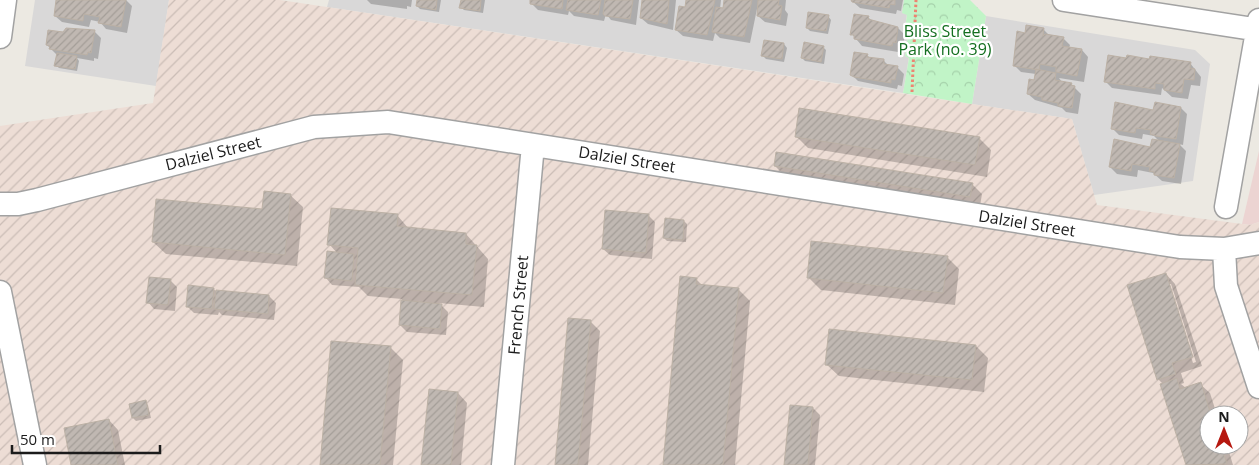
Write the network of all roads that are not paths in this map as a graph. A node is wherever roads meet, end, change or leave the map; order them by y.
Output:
1 (5, 0) edge
2 (1064, 0) edge
3 (1258, 27) edge
4 (0, 37) edge
5 (533, 144) junction
6 (0, 204) edge
7 (1226, 207) dead end
8 (1259, 243) edge
9 (1224, 249) junction
10 (0, 292) edge
11 (1259, 387) edge
12 (35, 465) edge
13 (504, 465) edge

1 - 4 street
2 - 3 street
3 - 7 street
5 - 6 street, Dalziel Street
5 - 9 street, Dalziel Street
5 - 13 street, French Street
8 - 9 street, Dalziel Street
9 - 11 street
10 - 12 street

